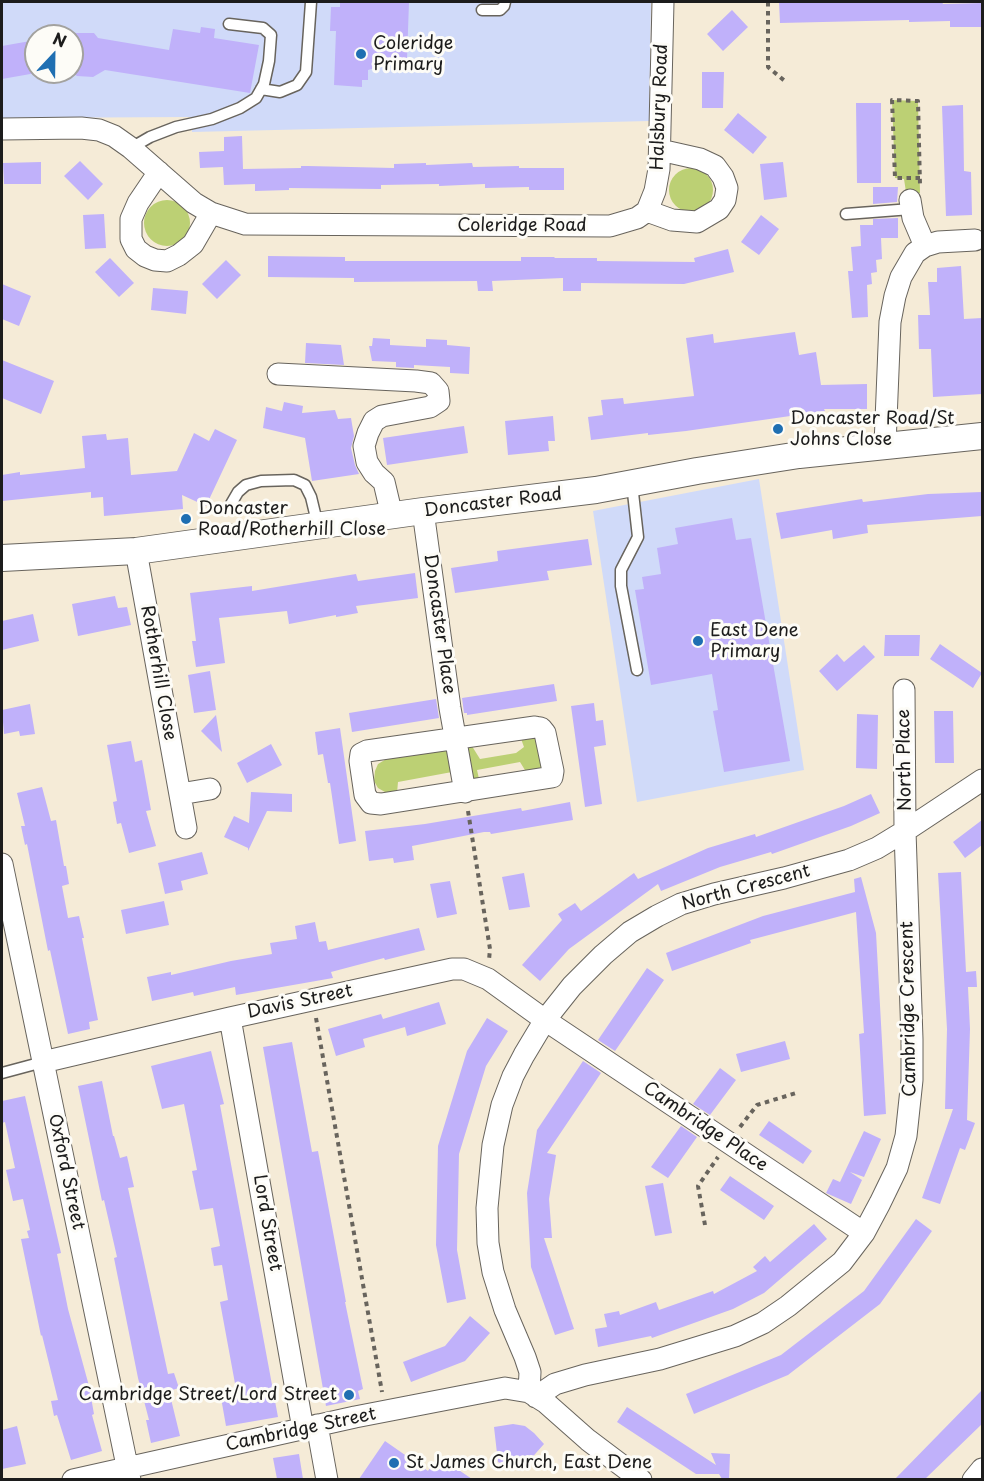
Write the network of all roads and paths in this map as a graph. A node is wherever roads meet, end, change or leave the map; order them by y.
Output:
1 (311, 2) edge
2 (506, 2) edge
3 (663, 2) edge
4 (768, 2) edge
5 (483, 10) dead end
6 (229, 24) dead end
7 (786, 82) dead end
8 (261, 89) junction
9 (2, 129) edge
10 (131, 148) junction
11 (660, 150) junction
12 (159, 172) junction
13 (920, 178) junction
14 (911, 205) junction
15 (647, 211) junction
16 (211, 213) junction
17 (846, 214) dead end
18 (975, 240) dead end
19 (925, 246) junction
20 (279, 374) dead end
21 (982, 436) edge
22 (885, 445) junction
23 (632, 484) junction
24 (231, 504) dead end
25 (423, 511) junction
26 (392, 516) junction
27 (318, 526) junction
28 (136, 551) junction
29 (2, 558) edge
30 (637, 670) dead end
31 (904, 690) dead end
32 (455, 737) junction
33 (982, 780) edge
34 (210, 789) dead end
35 (465, 792) junction
36 (180, 794) junction
37 (186, 828) dead end
38 (905, 831) junction
39 (2, 864) edge
40 (488, 979) junction
41 (313, 1000) junction
42 (230, 1018) junction
43 (545, 1020) junction
44 (43, 1062) junction
45 (2, 1074) edge
46 (864, 1233) junction
47 (532, 1394) junction
48 (386, 1411) junction
49 (310, 1427) junction
50 (982, 1469) edge
51 (129, 1474) edge
52 (73, 1479) edge
53 (327, 1479) edge
54 (641, 1479) edge
55 (972, 1479) edge

1 - 8 lane
2 - 5 lane
3 - 11 street, Halsbury Road
4 - 7 path
6 - 8 lane
8 - 10 lane
9 - 10 street, Coleridge Road
10 - 12 street, Coleridge Road
11 - 15 street, Halsbury Road
11 - 15 street
12 - 16 street, Coleridge Road
12 - 16 street
13 - 13 path
13 - 14 path
14 - 17 lane
14 - 19 street
15 - 16 street, Coleridge Road
18 - 19 street
19 - 22 street
20 - 26 street
21 - 22 street, Doncaster Road
22 - 23 street, Doncaster Road
23 - 25 street, Doncaster Road
23 - 30 lane
24 - 27 lane
25 - 26 street, Doncaster Road
25 - 32 street, Doncaster Place
26 - 27 street, Doncaster Road
27 - 28 street, Doncaster Road
28 - 29 street, Doncaster Road
28 - 36 street, Rotherhill Close
31 - 38 street, North Place
32 - 35 street, Doncaster Place
32 - 35 street
32 - 35 street
33 - 38 street, North Crescent
34 - 36 street
35 - 40 path
36 - 37 street, Rotherhill Close
38 - 43 street, North Crescent
38 - 46 street, Cambridge Crescent
39 - 44 street, Oxford Street
40 - 41 street, Davis Street
40 - 43 street, Davis Street
41 - 42 street, Davis Street
41 - 48 path
42 - 44 street, Davis Street
42 - 49 street, Lord Street
43 - 46 street, Cambridge Place
43 - 47 street, North Crescent
44 - 45 lane
44 - 51 street, Oxford Street
46 - 47 street, Cambridge Crescent
47 - 48 street, Cambridge Street
47 - 54 street
48 - 49 street, Cambridge Street
49 - 51 street, Cambridge Street
49 - 53 street, Lord Street
50 - 55 street
51 - 52 street, Cambridge Street

